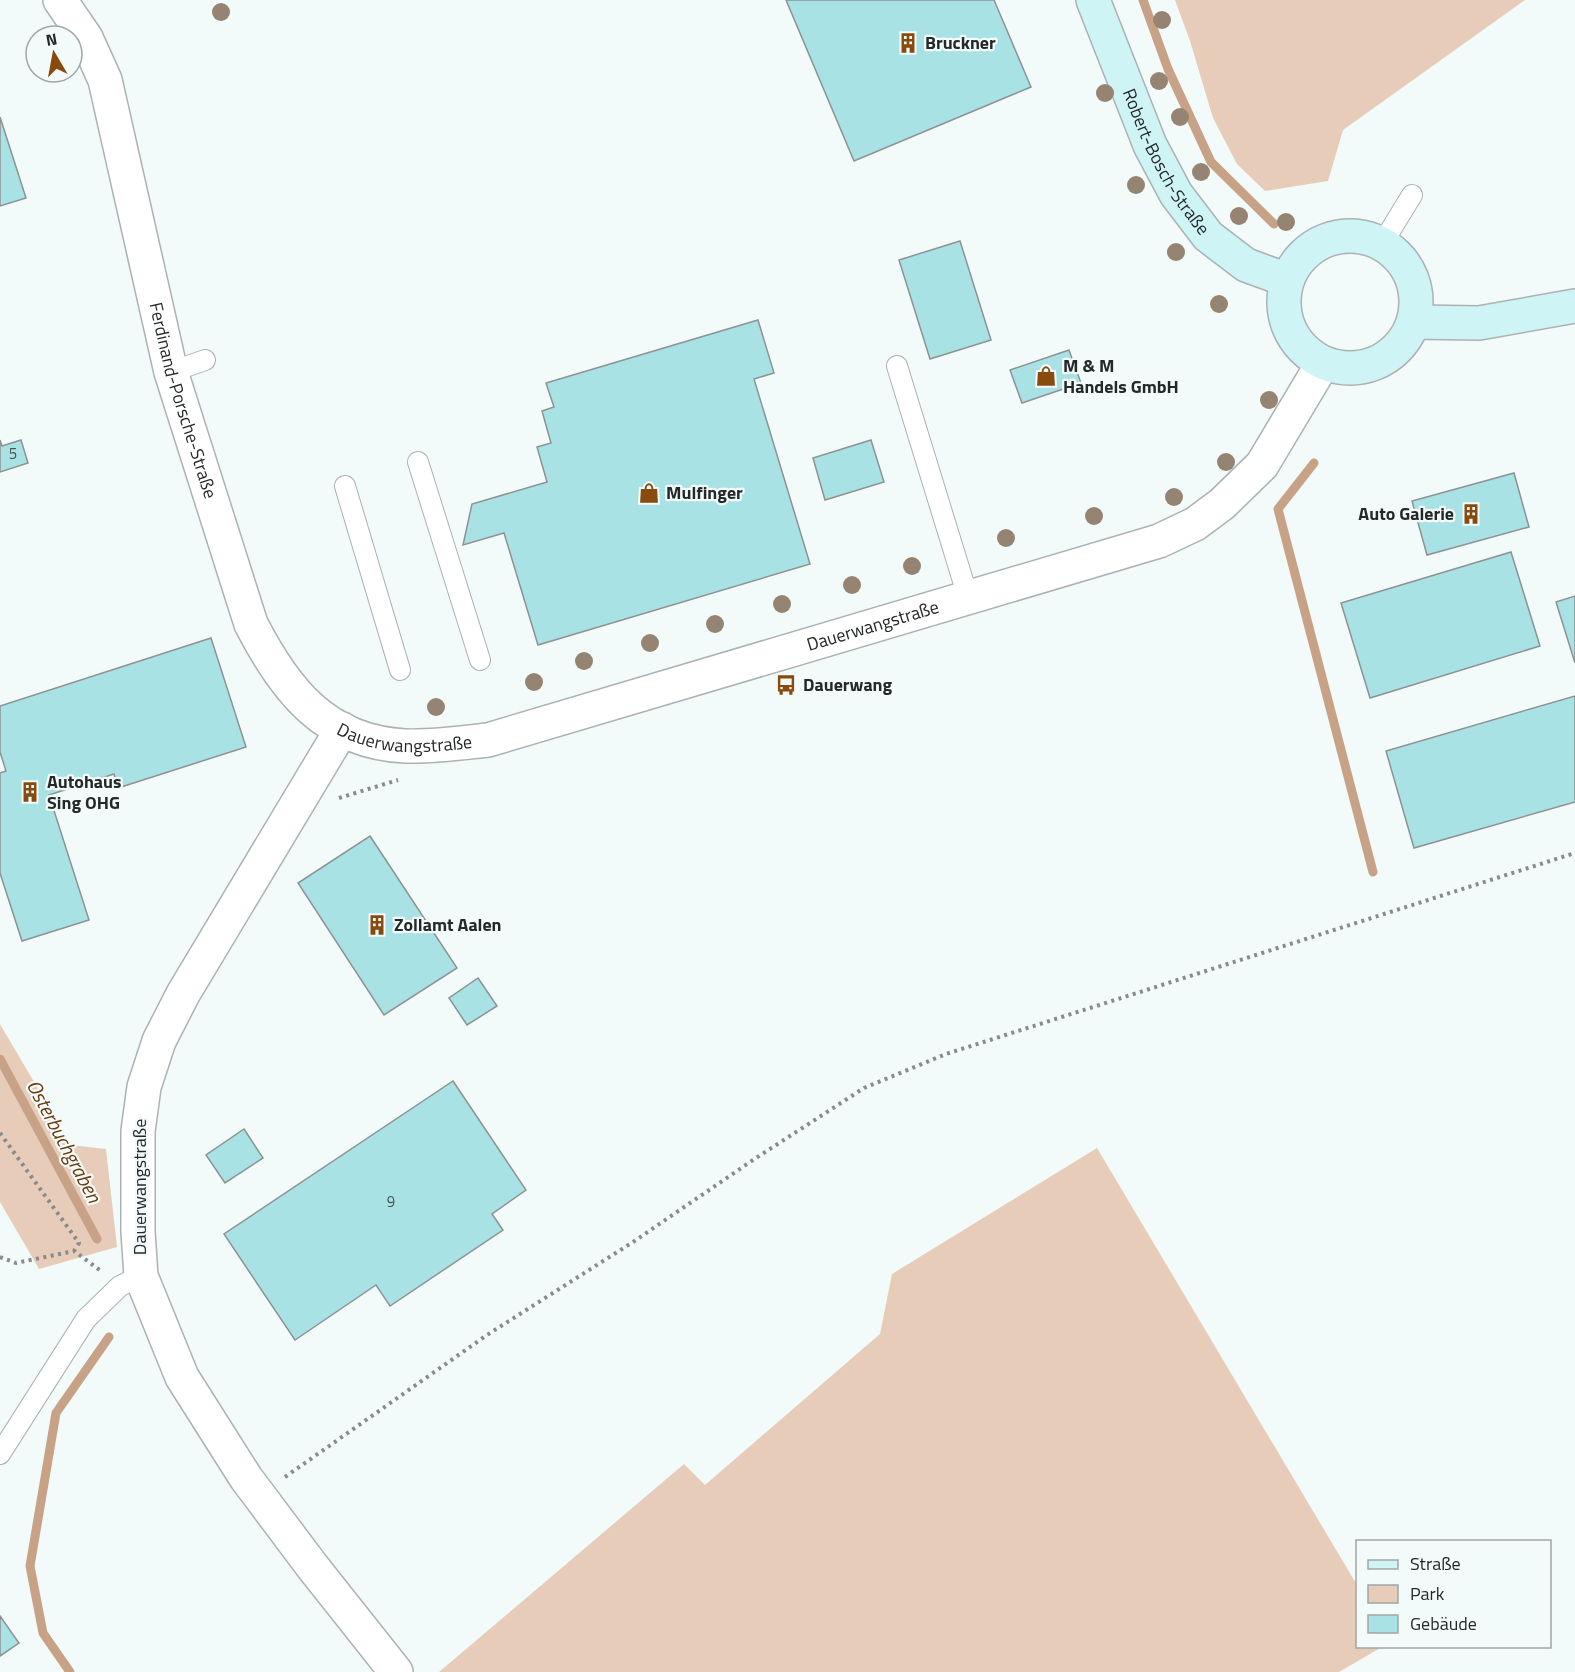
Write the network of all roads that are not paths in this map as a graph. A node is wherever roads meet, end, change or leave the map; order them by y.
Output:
1 (60, 0) edge
2 (1093, 0) edge
3 (1412, 195) dead end
4 (1382, 244) junction
5 (1287, 280) junction
6 (1575, 306) edge
7 (1414, 322) junction
8 (205, 360) dead end
9 (1323, 363) junction
10 (897, 366) dead end
11 (171, 372) junction
12 (418, 462) dead end
13 (345, 486) dead end
14 (968, 597) junction
15 (480, 660) dead end
16 (400, 670) dead end
17 (342, 729) junction
18 (141, 1275) junction
19 (0, 1454) edge
20 (396, 1672) edge

1 - 11 street, Ferdinand-Porsche-Straße
2 - 5 street, Robert-Bosch-Straße
3 - 4 lane
4 - 5 street
4 - 7 street
5 - 9 street
6 - 7 street
7 - 9 street
8 - 11 lane
9 - 14 street, Dauerwangstraße
10 - 14 lane
11 - 17 street, Ferdinand-Porsche-Straße
12 - 15 lane
13 - 16 lane
14 - 17 street, Dauerwangstraße
17 - 18 street, Dauerwangstraße
18 - 19 lane
18 - 20 street, Dauerwangstraße

